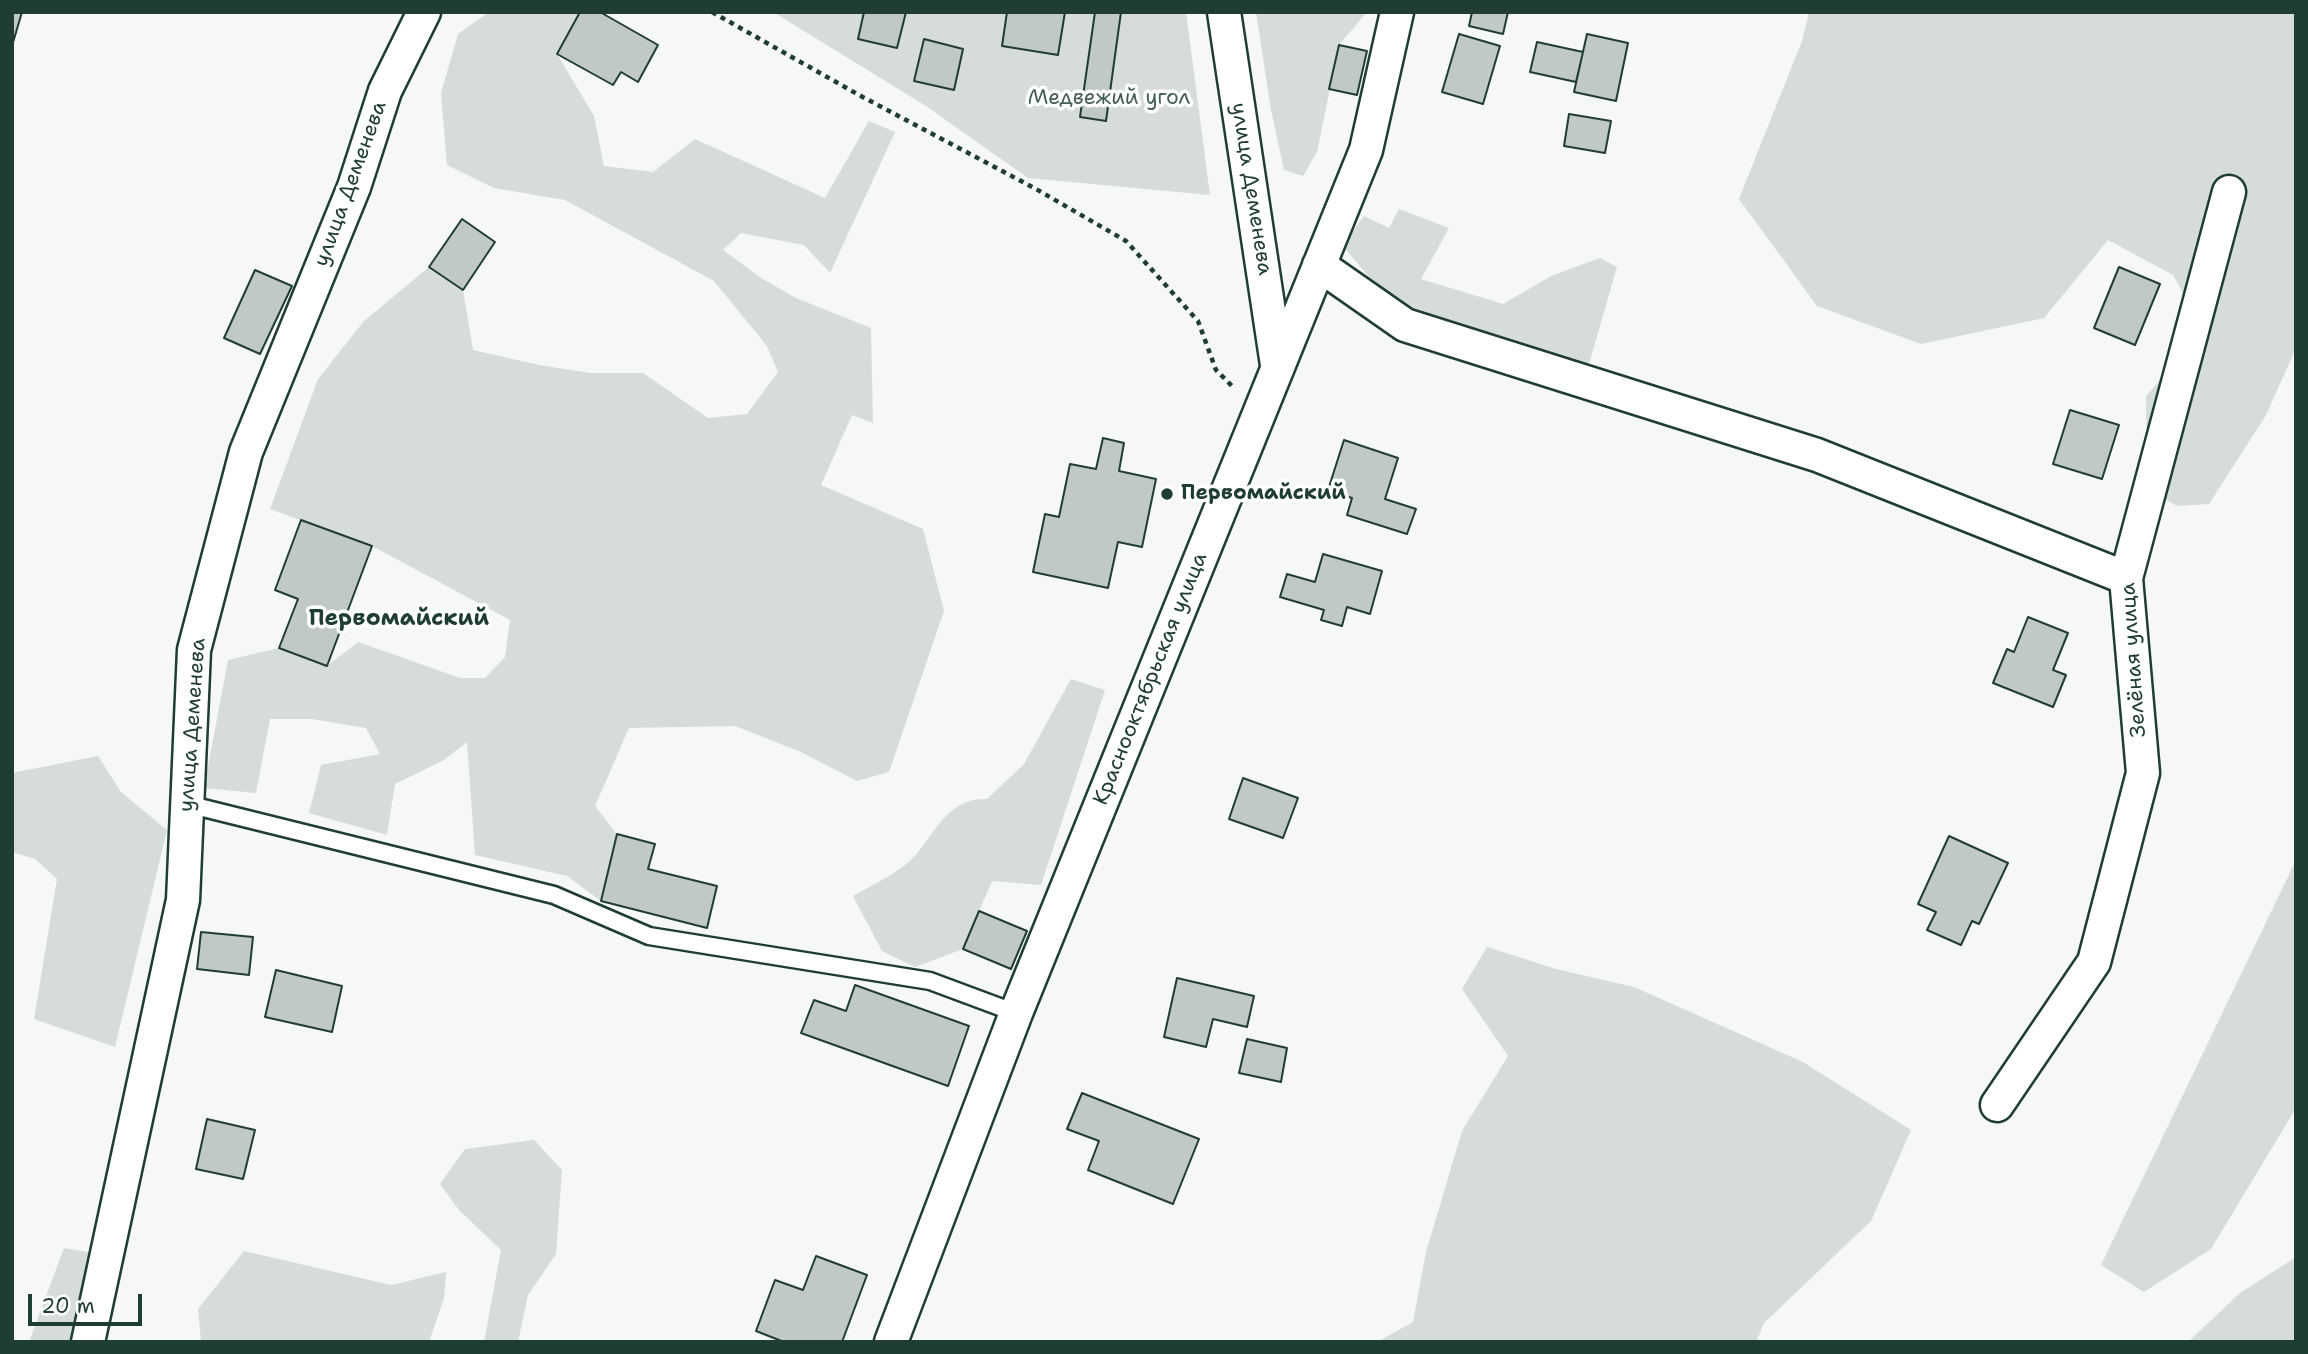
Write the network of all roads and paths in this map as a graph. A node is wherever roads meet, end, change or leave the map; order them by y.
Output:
1 (424, 12) edge
2 (712, 12) edge
3 (1224, 12) edge
4 (1398, 12) edge
5 (2229, 192) dead end
6 (1318, 265) junction
7 (1278, 366) junction
8 (1258, 414) junction
9 (2126, 578) junction
10 (187, 804) junction
11 (1016, 1013) junction
12 (1997, 1105) dead end
13 (88, 1342) edge
14 (891, 1342) edge

1 - 10 street, улица Деменева
2 - 8 path
3 - 7 street, улица Деменева
4 - 6 street, Краснооктябрьская улица
5 - 9 street, Зелёная улица
6 - 7 street, Краснооктябрьская улица
6 - 9 street
7 - 8 street, Краснооктябрьская улица
8 - 11 street, Краснооктябрьская улица
9 - 12 street, Зелёная улица
10 - 11 lane
10 - 13 street, улица Деменева
11 - 14 street, Краснооктябрьская улица

